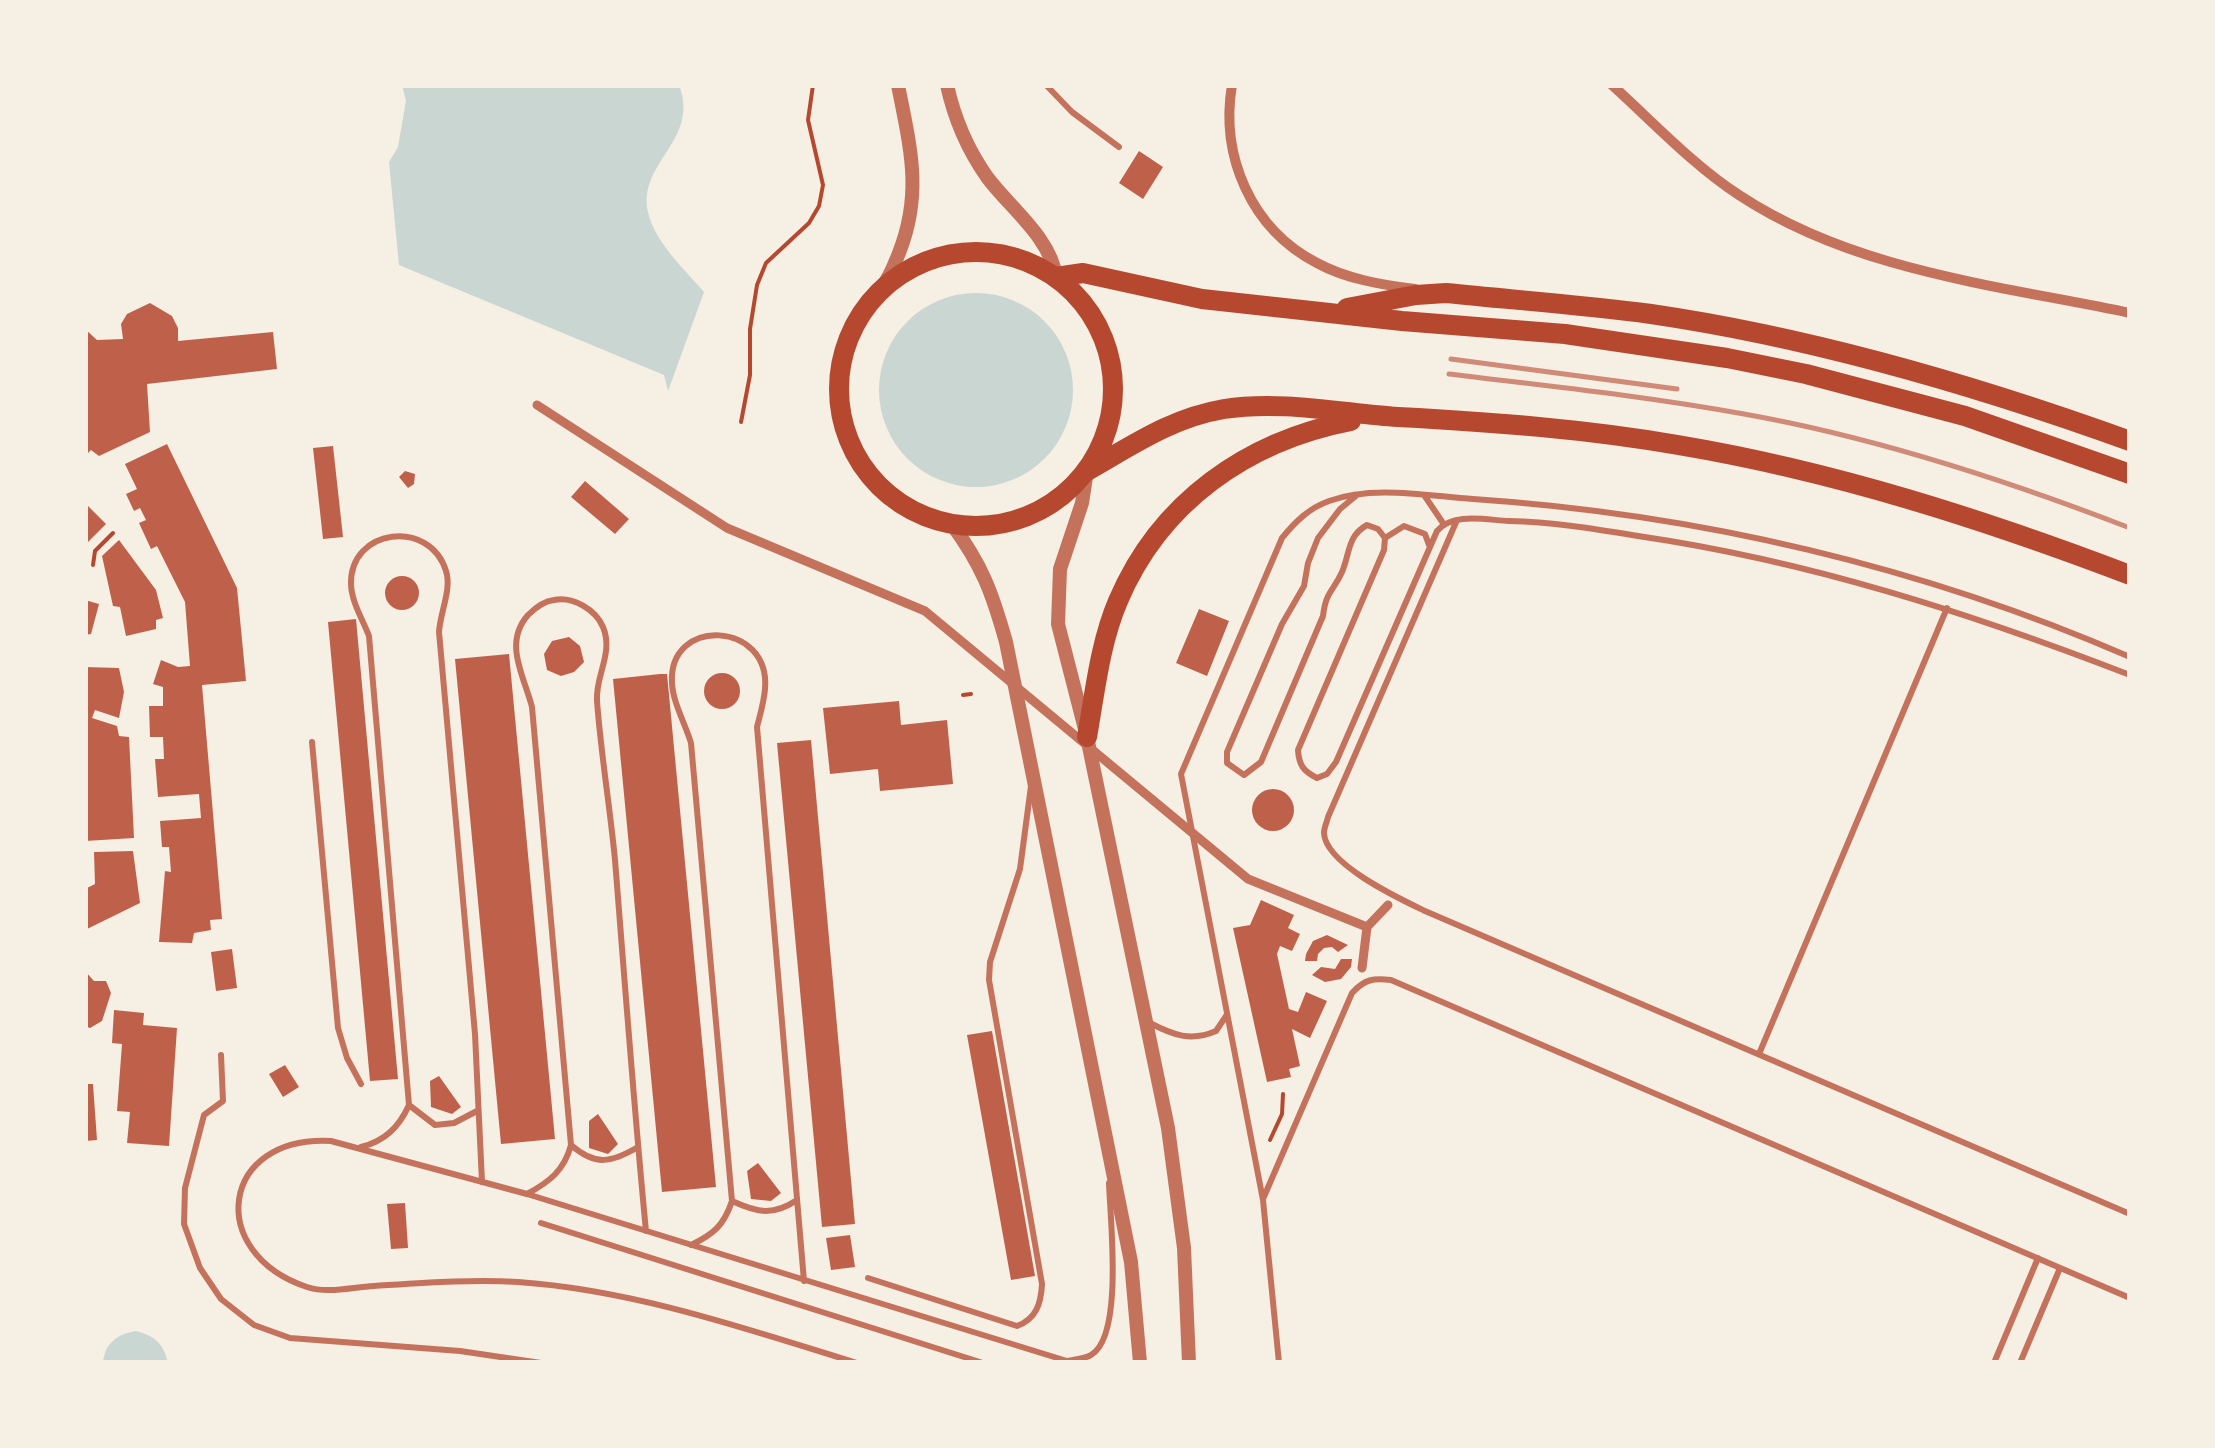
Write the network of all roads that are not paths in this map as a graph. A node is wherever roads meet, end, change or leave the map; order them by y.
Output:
1 (898, 85) edge
2 (947, 85) edge
3 (1046, 85) edge
4 (1230, 85) edge
5 (1612, 85) edge
6 (1119, 147) dead end
7 (1056, 278) junction
8 (1446, 293) junction
9 (876, 294) junction
10 (1329, 311) junction
11 (2130, 313) edge
12 (537, 404) dead end
13 (1382, 416) junction
14 (2130, 441) edge
15 (1086, 470) junction
16 (2130, 474) edge
17 (1357, 495) junction
18 (1424, 495) junction
19 (1457, 519) junction
20 (951, 523) junction
21 (1443, 524) junction
22 (1385, 538) junction
23 (1430, 546) junction
24 (2130, 575) edge
25 (1947, 608) junction
26 (2130, 657) edge
27 (2130, 674) edge
28 (1087, 737) junction
29 (312, 742) dead end
30 (1033, 770) junction
31 (1388, 905) dead end
32 (1367, 927) junction
33 (1362, 968) dead end
34 (1226, 1015) junction
35 (1145, 1020) junction
36 (1758, 1054) junction
37 (221, 1056) dead end
38 (361, 1084) dead end
39 (409, 1105) junction
40 (476, 1110) junction
41 (571, 1145) junction
42 (638, 1147) junction
43 (1108, 1147) junction
44 (355, 1148) junction
45 (482, 1182) junction
46 (527, 1194) junction
47 (797, 1200) junction
48 (1263, 1200) junction
49 (732, 1201) junction
50 (2130, 1214) edge
51 (542, 1223) dead end
52 (646, 1232) junction
53 (690, 1245) junction
54 (2038, 1258) junction
55 (2060, 1268) junction
56 (868, 1278) dead end
57 (804, 1280) junction
58 (2130, 1284) edge
59 (2127, 1297) edge
60 (1103, 1341) junction
61 (541, 1363) edge
62 (857, 1363) edge
63 (983, 1363) edge
64 (1092, 1363) edge
65 (1140, 1363) edge
66 (1189, 1363) edge
67 (1278, 1363) edge
68 (1994, 1363) edge
69 (2020, 1363) edge

1 - 9 street
2 - 7 street
3 - 6 lane
4 - 8 street
5 - 11 street
7 - 9 highway
7 - 10 highway
7 - 15 highway
8 - 10 highway
8 - 14 highway
9 - 20 highway
10 - 16 highway
12 - 32 street
13 - 15 highway
13 - 24 highway
13 - 28 highway
15 - 20 highway
15 - 28 street
17 - 18 lane
17 - 22 lane
17 - 34 lane
18 - 21 lane
18 - 26 lane
19 - 21 lane
19 - 25 lane
19 - 36 lane
20 - 30 street
21 - 23 lane
22 - 23 lane
22 - 23 lane
25 - 27 lane
25 - 36 lane
28 - 35 street
29 - 38 lane
30 - 43 street
30 - 56 lane
31 - 32 street
32 - 33 street
34 - 35 lane
34 - 48 lane
35 - 66 street
36 - 50 lane
37 - 61 lane
39 - 40 lane
39 - 40 lane
39 - 44 lane
40 - 45 lane
41 - 42 lane
41 - 42 lane
41 - 46 lane
42 - 52 lane
43 - 60 lane
43 - 65 street
44 - 45 lane
44 - 62 lane
45 - 46 lane
46 - 52 lane
47 - 49 lane
47 - 49 lane
47 - 57 lane
48 - 54 lane
48 - 67 lane
49 - 53 lane
51 - 63 lane
52 - 53 lane
53 - 57 lane
54 - 55 lane
54 - 68 lane
55 - 59 lane
55 - 69 lane
57 - 60 lane
58 - 59 lane
60 - 64 lane

